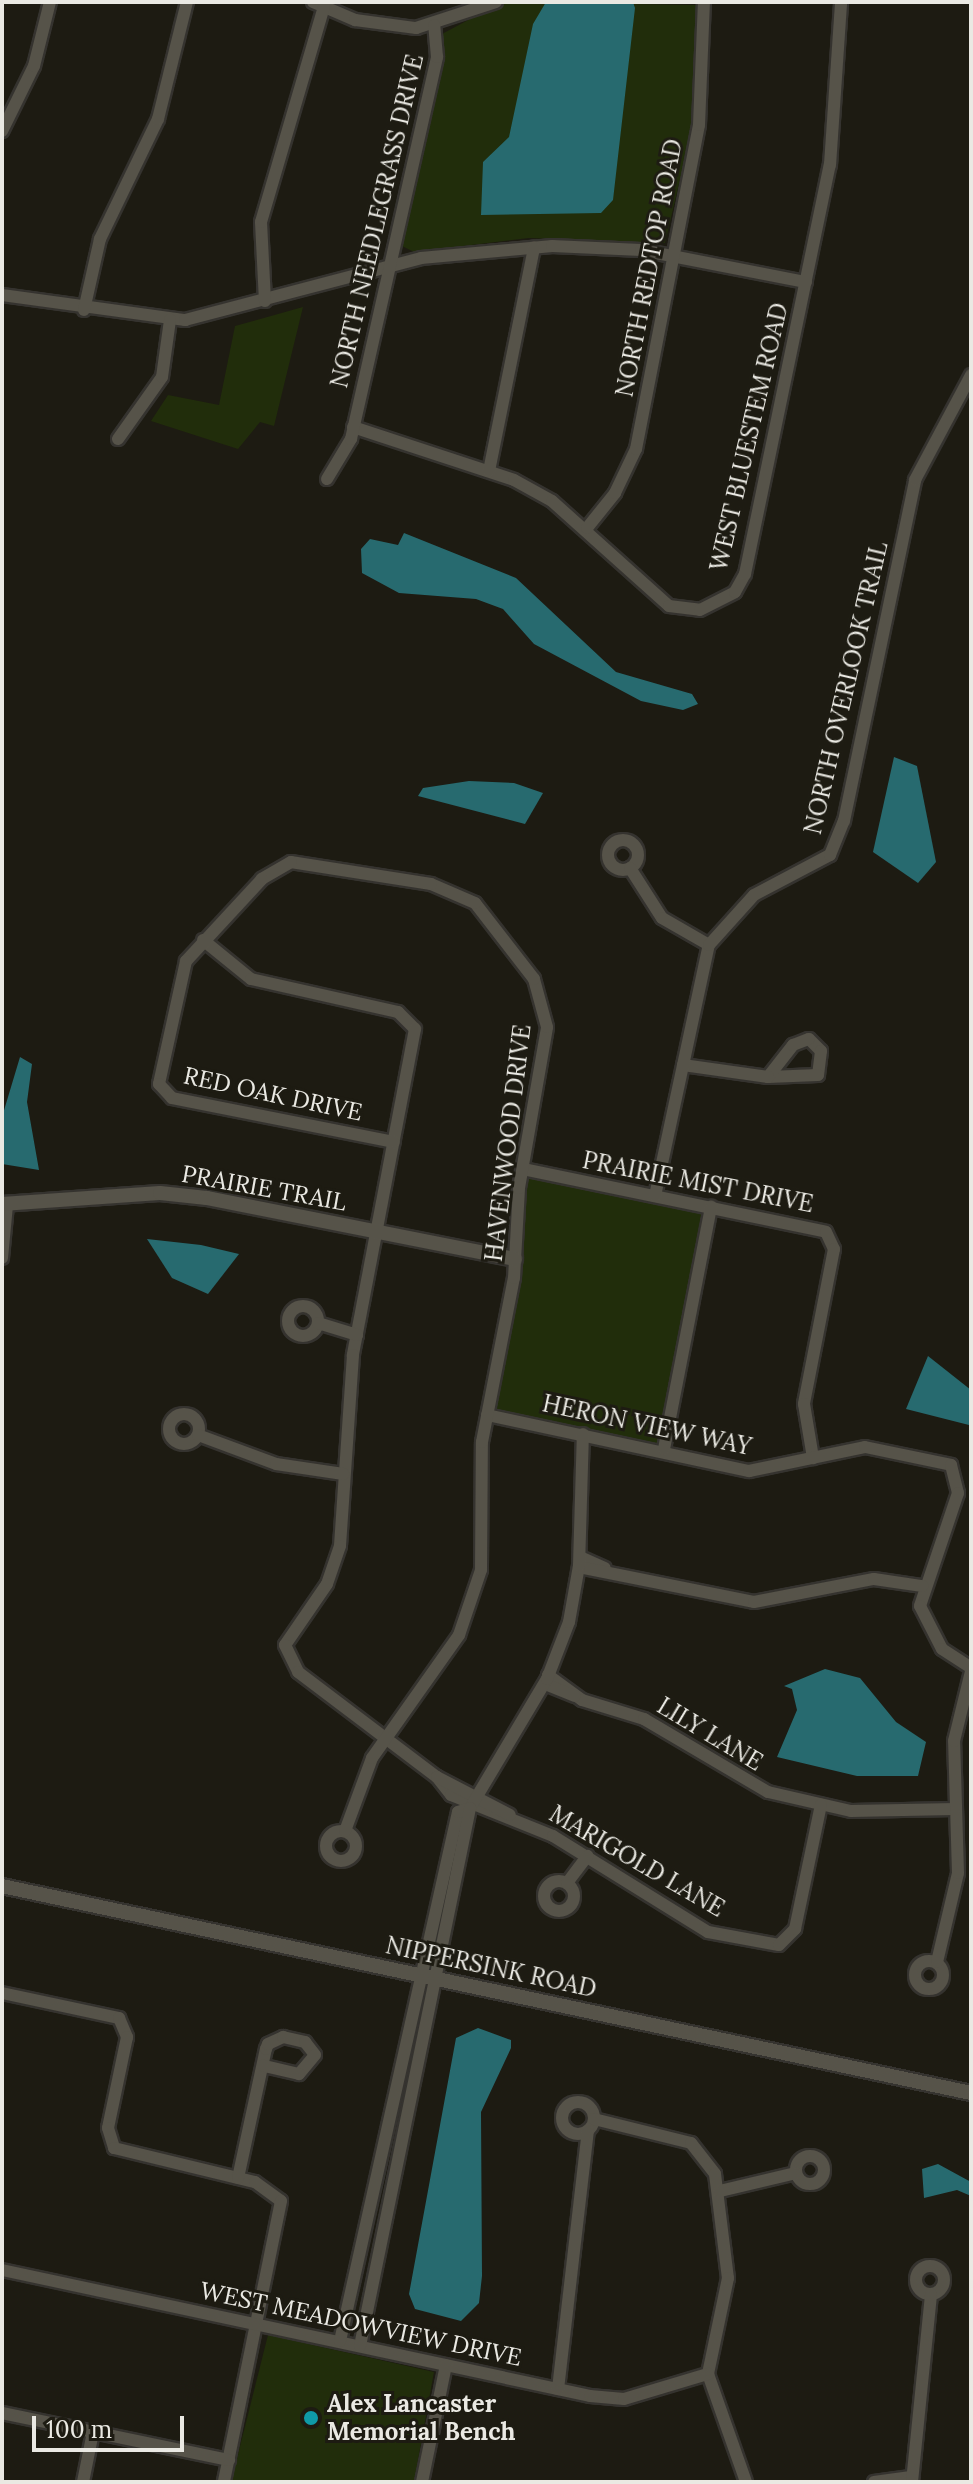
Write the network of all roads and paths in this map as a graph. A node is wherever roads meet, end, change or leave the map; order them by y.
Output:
1 (50, 2) edge
2 (187, 2) edge
3 (496, 2) edge
4 (704, 2) edge
5 (841, 2) edge
6 (318, 5) edge
7 (434, 25) junction
8 (2, 131) edge
9 (534, 247) junction
10 (674, 256) junction
11 (390, 265) junction
12 (806, 282) junction
13 (2, 295) edge
14 (265, 301) junction
15 (84, 310) junction
16 (170, 320) junction
17 (971, 375) edge
18 (353, 427) junction
19 (118, 439) dead end
20 (489, 471) junction
21 (327, 479) dead end
22 (587, 528) junction
23 (630, 868) dead end
24 (203, 940) junction
25 (709, 945) junction
26 (683, 1065) junction
27 (768, 1077) junction
28 (394, 1142) junction
29 (523, 1169) junction
30 (655, 1196) junction
31 (4, 1204) edge
32 (711, 1207) junction
33 (377, 1231) junction
34 (2, 1258) edge
35 (515, 1259) junction
36 (318, 1323) dead end
37 (357, 1335) junction
38 (487, 1415) junction
39 (583, 1434) junction
40 (198, 1435) dead end
41 (664, 1449) junction
42 (813, 1458) junction
43 (343, 1474) junction
44 (579, 1562) junction
45 (922, 1586) junction
46 (971, 1669) edge
47 (546, 1680) junction
48 (387, 1738) junction
49 (821, 1805) junction
50 (470, 1807) junction
51 (955, 1809) junction
52 (345, 1831) dead end
53 (587, 1856) junction
54 (567, 1883) dead end
55 (2, 1886) edge
56 (937, 1962) dead end
57 (420, 1973) junction
58 (439, 1976) junction
59 (2, 1993) edge
60 (264, 2060) dead end
61 (971, 2093) edge
62 (796, 2173) dead end
63 (238, 2178) junction
64 (720, 2191) junction
65 (2, 2270) edge
66 (931, 2294) dead end
67 (258, 2324) junction
68 (340, 2341) junction
69 (360, 2346) junction
70 (446, 2365) junction
71 (708, 2374) junction
72 (558, 2389) junction
73 (2, 2413) edge
74 (93, 2432) junction
75 (229, 2460) junction
76 (911, 2480) edge
77 (83, 2482) edge
78 (224, 2482) edge
79 (422, 2482) edge
80 (746, 2482) edge
81 (874, 2482) edge

1 - 8 street
2 - 15 street
3 - 7 street
4 - 10 street, NORTH REDTOP ROAD
5 - 12 street, WEST BLUESTEM ROAD
6 - 7 street
6 - 14 street
7 - 11 street, NORTH NEEDLEGRASS DRIVE
9 - 10 street
9 - 11 street
9 - 20 street
10 - 12 street
10 - 22 street, NORTH REDTOP ROAD
11 - 14 street
11 - 18 street, NORTH NEEDLEGRASS DRIVE
12 - 22 street, WEST BLUESTEM ROAD
13 - 15 street
14 - 16 street
15 - 16 street
16 - 19 street
17 - 25 street, NORTH OVERLOOK TRAIL
18 - 20 street, WEST BLUESTEM ROAD
18 - 21 street, NORTH NEEDLEGRASS DRIVE
20 - 22 street, WEST BLUESTEM ROAD
23 - 25 street
24 - 28 street
24 - 28 street, RED OAK DRIVE
24 - 29 street, HAVENWOOD DRIVE
25 - 26 street, NORTH OVERLOOK TRAIL
26 - 27 street
26 - 30 street, NORTH OVERLOOK TRAIL
27 - 27 street
28 - 33 street
29 - 30 street, PRAIRIE MIST DRIVE
29 - 35 street, HAVENWOOD DRIVE
30 - 32 street, PRAIRIE MIST DRIVE
31 - 33 street, PRAIRIE TRAIL
31 - 34 street
32 - 41 street
32 - 42 street, PRAIRIE MIST DRIVE
33 - 35 street, PRAIRIE TRAIL
33 - 37 street
35 - 38 street, HAVENWOOD DRIVE
36 - 37 street
37 - 43 street
38 - 39 street, HERON VIEW WAY
38 - 48 street, HAVENWOOD DRIVE
39 - 41 street, HERON VIEW WAY
39 - 44 street
40 - 43 street
41 - 42 street, HERON VIEW WAY
42 - 45 street, HERON VIEW WAY
43 - 48 street, MARIGOLD LANE
44 - 45 street
44 - 47 street
45 - 46 street
46 - 51 street
47 - 49 street, LILY LANE
47 - 50 street
48 - 50 street, MARIGOLD LANE
48 - 52 street, HAVENWOOD DRIVE
49 - 51 street, LILY LANE
49 - 53 street, MARIGOLD LANE
50 - 53 street, MARIGOLD LANE
50 - 57 street
50 - 58 street
51 - 56 street
53 - 54 street
55 - 57 street, NIPPERSINK ROAD
57 - 58 street, NIPPERSINK ROAD
57 - 68 street
58 - 61 street, NIPPERSINK ROAD
58 - 69 street
59 - 63 street
60 - 63 street
62 - 64 street
63 - 67 street
64 - 71 street
64 - 72 street
65 - 67 street, WEST MEADOWVIEW DRIVE
66 - 76 street
67 - 68 street, WEST MEADOWVIEW DRIVE
67 - 75 street
68 - 69 street, WEST MEADOWVIEW DRIVE
69 - 70 street, WEST MEADOWVIEW DRIVE
70 - 72 street, WEST MEADOWVIEW DRIVE
70 - 79 street
71 - 72 street, WEST MEADOWVIEW DRIVE
71 - 80 street
73 - 74 street
74 - 75 street
74 - 77 street
75 - 78 street
76 - 81 street

